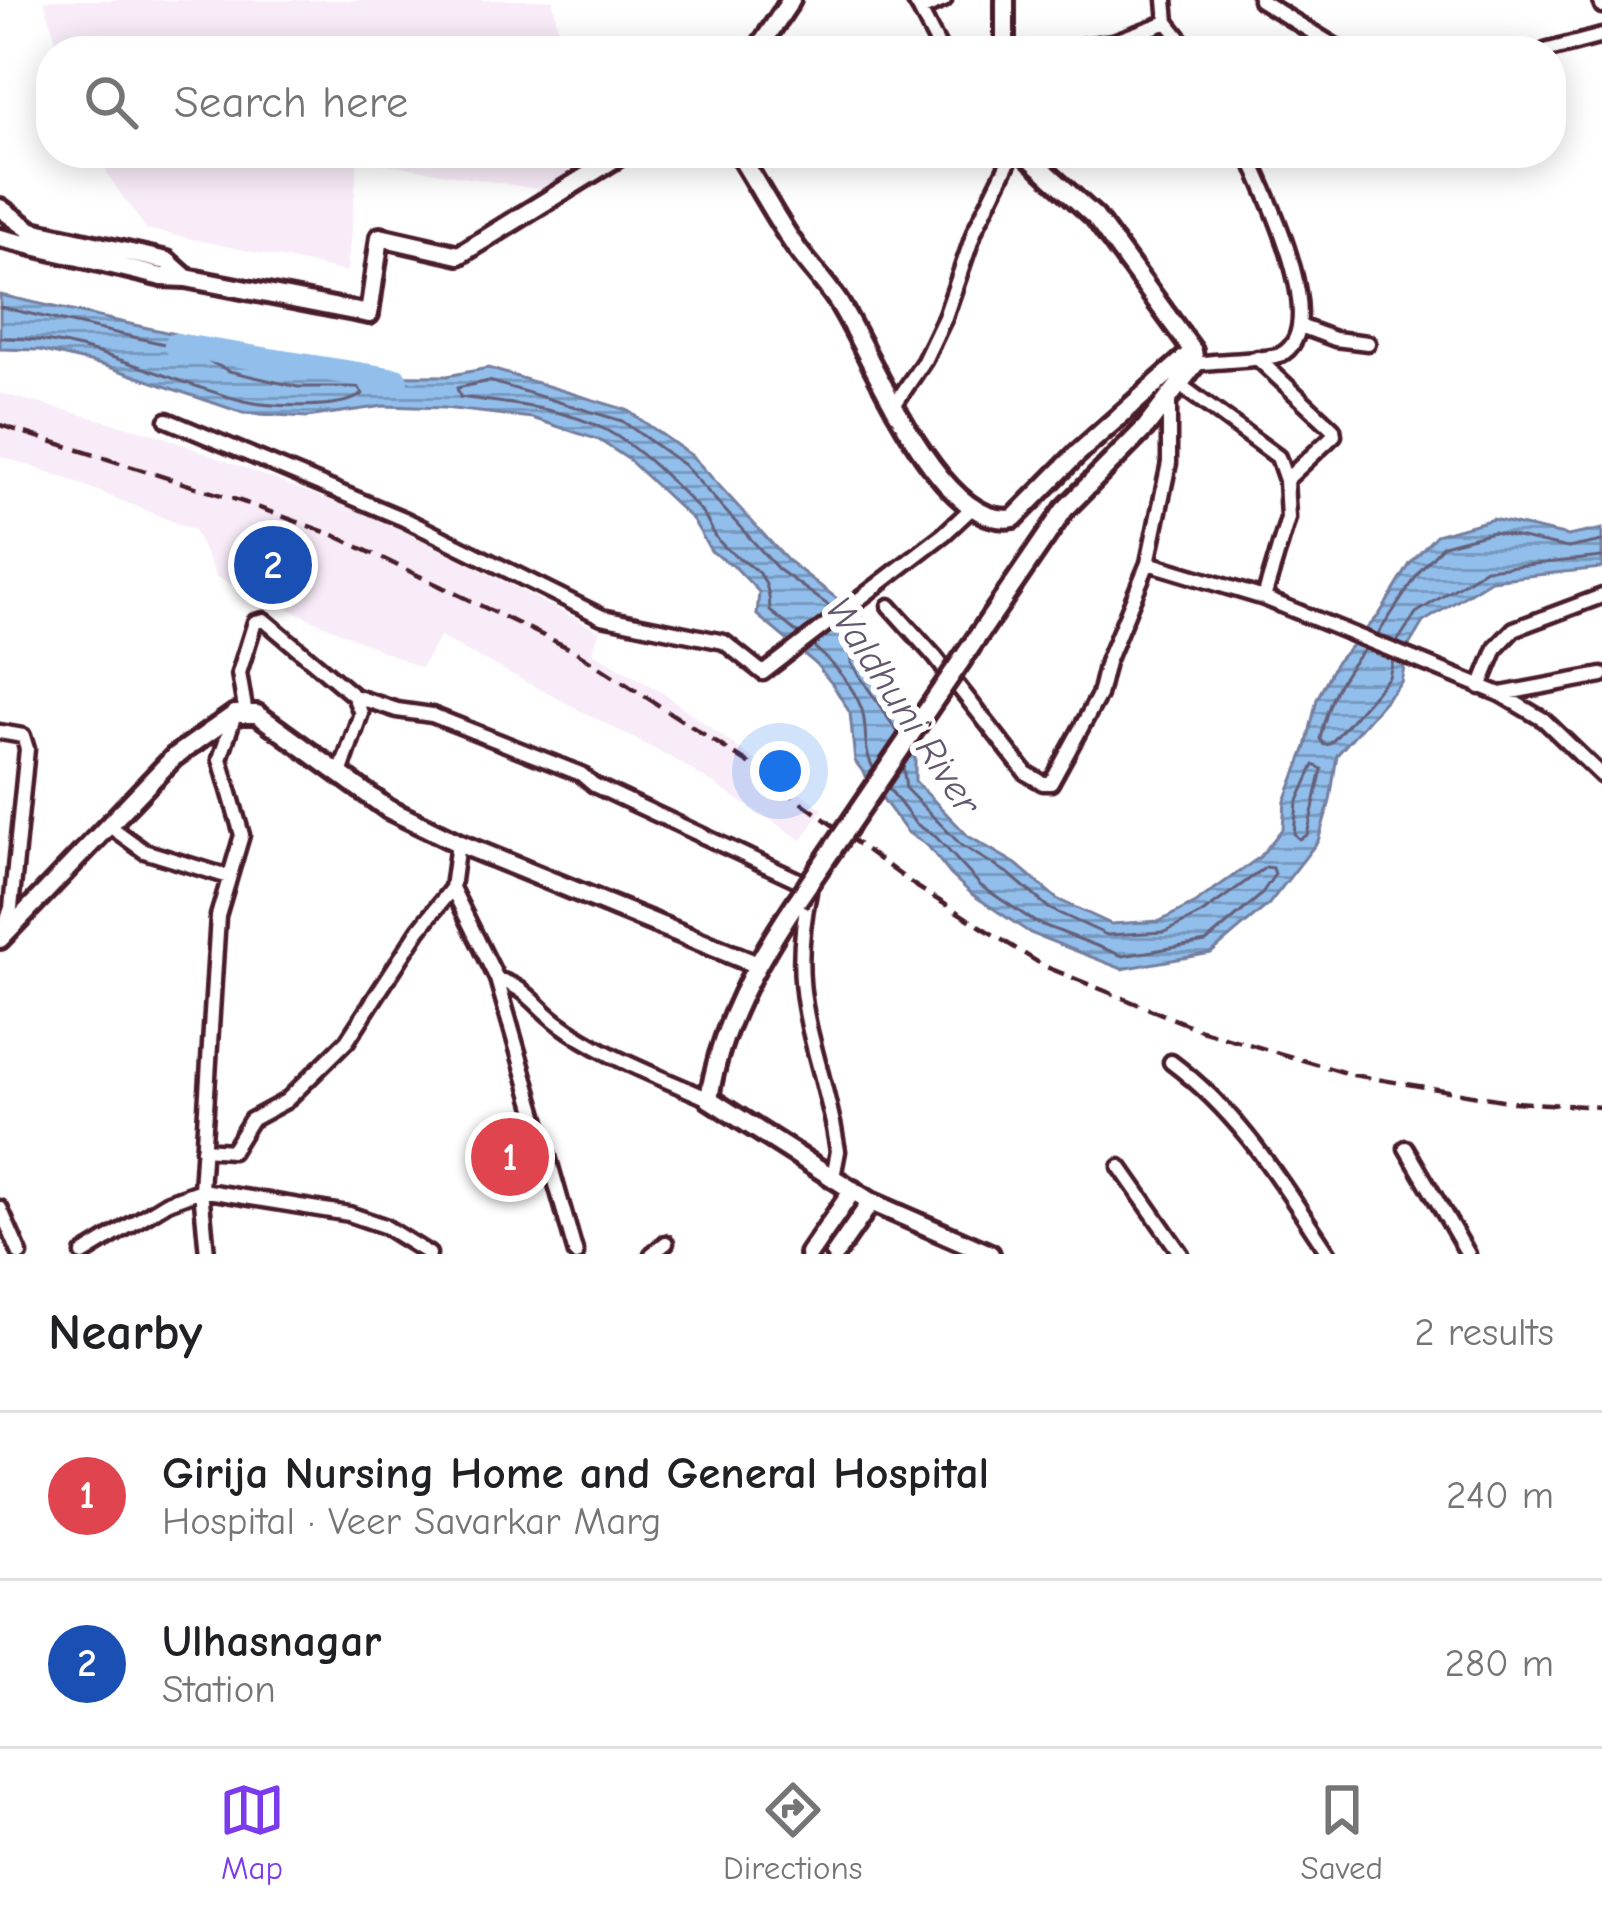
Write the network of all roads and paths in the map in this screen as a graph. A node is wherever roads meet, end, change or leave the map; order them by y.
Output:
1 (791, 0) edge
2 (944, 0) edge
3 (1005, 0) edge
4 (1165, 0) edge
5 (1260, 0) edge
6 (917, 5) edge
7 (1167, 22) junction
8 (767, 36) edge
9 (933, 36) edge
10 (1005, 36) edge
11 (1129, 36) edge
12 (1178, 36) edge
13 (1319, 36) edge
14 (1602, 36) edge
15 (1566, 45) edge
16 (600, 168) edge
17 (746, 168) edge
18 (1006, 168) edge
19 (1041, 168) edge
20 (1254, 168) edge
21 (0, 208) edge
22 (0, 238) edge
23 (186, 278) junction
24 (1300, 326) junction
25 (1368, 343) dead end
26 (1194, 357) junction
27 (1256, 357) junction
28 (1174, 393) junction
29 (892, 408) junction
30 (166, 420) dead end
31 (1286, 480) junction
32 (974, 506) junction
33 (1148, 563) junction
34 (1602, 596) edge
35 (1264, 598) junction
36 (889, 607) dead end
37 (1602, 675) edge
38 (1480, 687) junction
39 (1500, 694) junction
40 (354, 696) junction
41 (240, 714) junction
42 (0, 733) edge
43 (340, 774) junction
44 (1602, 776) edge
45 (108, 825) junction
46 (458, 843) junction
47 (229, 877) junction
48 (452, 888) junction
49 (0, 938) edge
50 (755, 964) junction
51 (497, 979) junction
52 (1171, 1062) dead end
53 (709, 1099) junction
54 (1406, 1148) dead end
55 (203, 1149) junction
56 (1120, 1167) dead end
57 (833, 1177) junction
58 (201, 1190) junction
59 (853, 1190) junction
60 (871, 1202) junction
61 (0, 1208) edge
62 (666, 1243) dead end
63 (20, 1254) edge
64 (83, 1254) edge
65 (207, 1254) edge
66 (429, 1254) edge
67 (577, 1254) edge
68 (652, 1254) edge
69 (809, 1254) edge
70 (836, 1254) edge
71 (988, 1254) edge
72 (1180, 1254) edge
73 (1329, 1254) edge
74 (1468, 1254) edge

1 - 8 street
2 - 6 street
3 - 10 street
4 - 7 street
5 - 13 street
6 - 9 street
7 - 11 street
7 - 12 street
14 - 15 street
16 - 23 street
17 - 29 street
18 - 29 street
19 - 26 street
20 - 24 street
21 - 23 street
22 - 23 street
24 - 25 street
24 - 27 street
26 - 27 street
26 - 28 street
26 - 32 street
27 - 31 street
28 - 31 street
28 - 33 street
28 - 50 street, bridge
29 - 32 street
30 - 32 street
31 - 35 street
33 - 35 street
33 - 36 street
34 - 38 street
35 - 38 street
37 - 39 street
38 - 39 street
39 - 44 street
40 - 41 street
40 - 43 street
40 - 57 street
41 - 43 street
41 - 45 street
41 - 47 street
42 - 49 street
43 - 46 street
45 - 47 street
45 - 49 street
46 - 48 street
46 - 50 street
47 - 55 street
48 - 51 street
48 - 55 street
50 - 53 street
51 - 53 street
51 - 67 street
52 - 73 street
53 - 57 street
54 - 74 street
55 - 58 street
56 - 72 street
57 - 59 street
58 - 64 street
58 - 65 street
58 - 66 street
59 - 60 street
59 - 69 street
60 - 70 street
60 - 71 street
61 - 63 street
62 - 68 street

